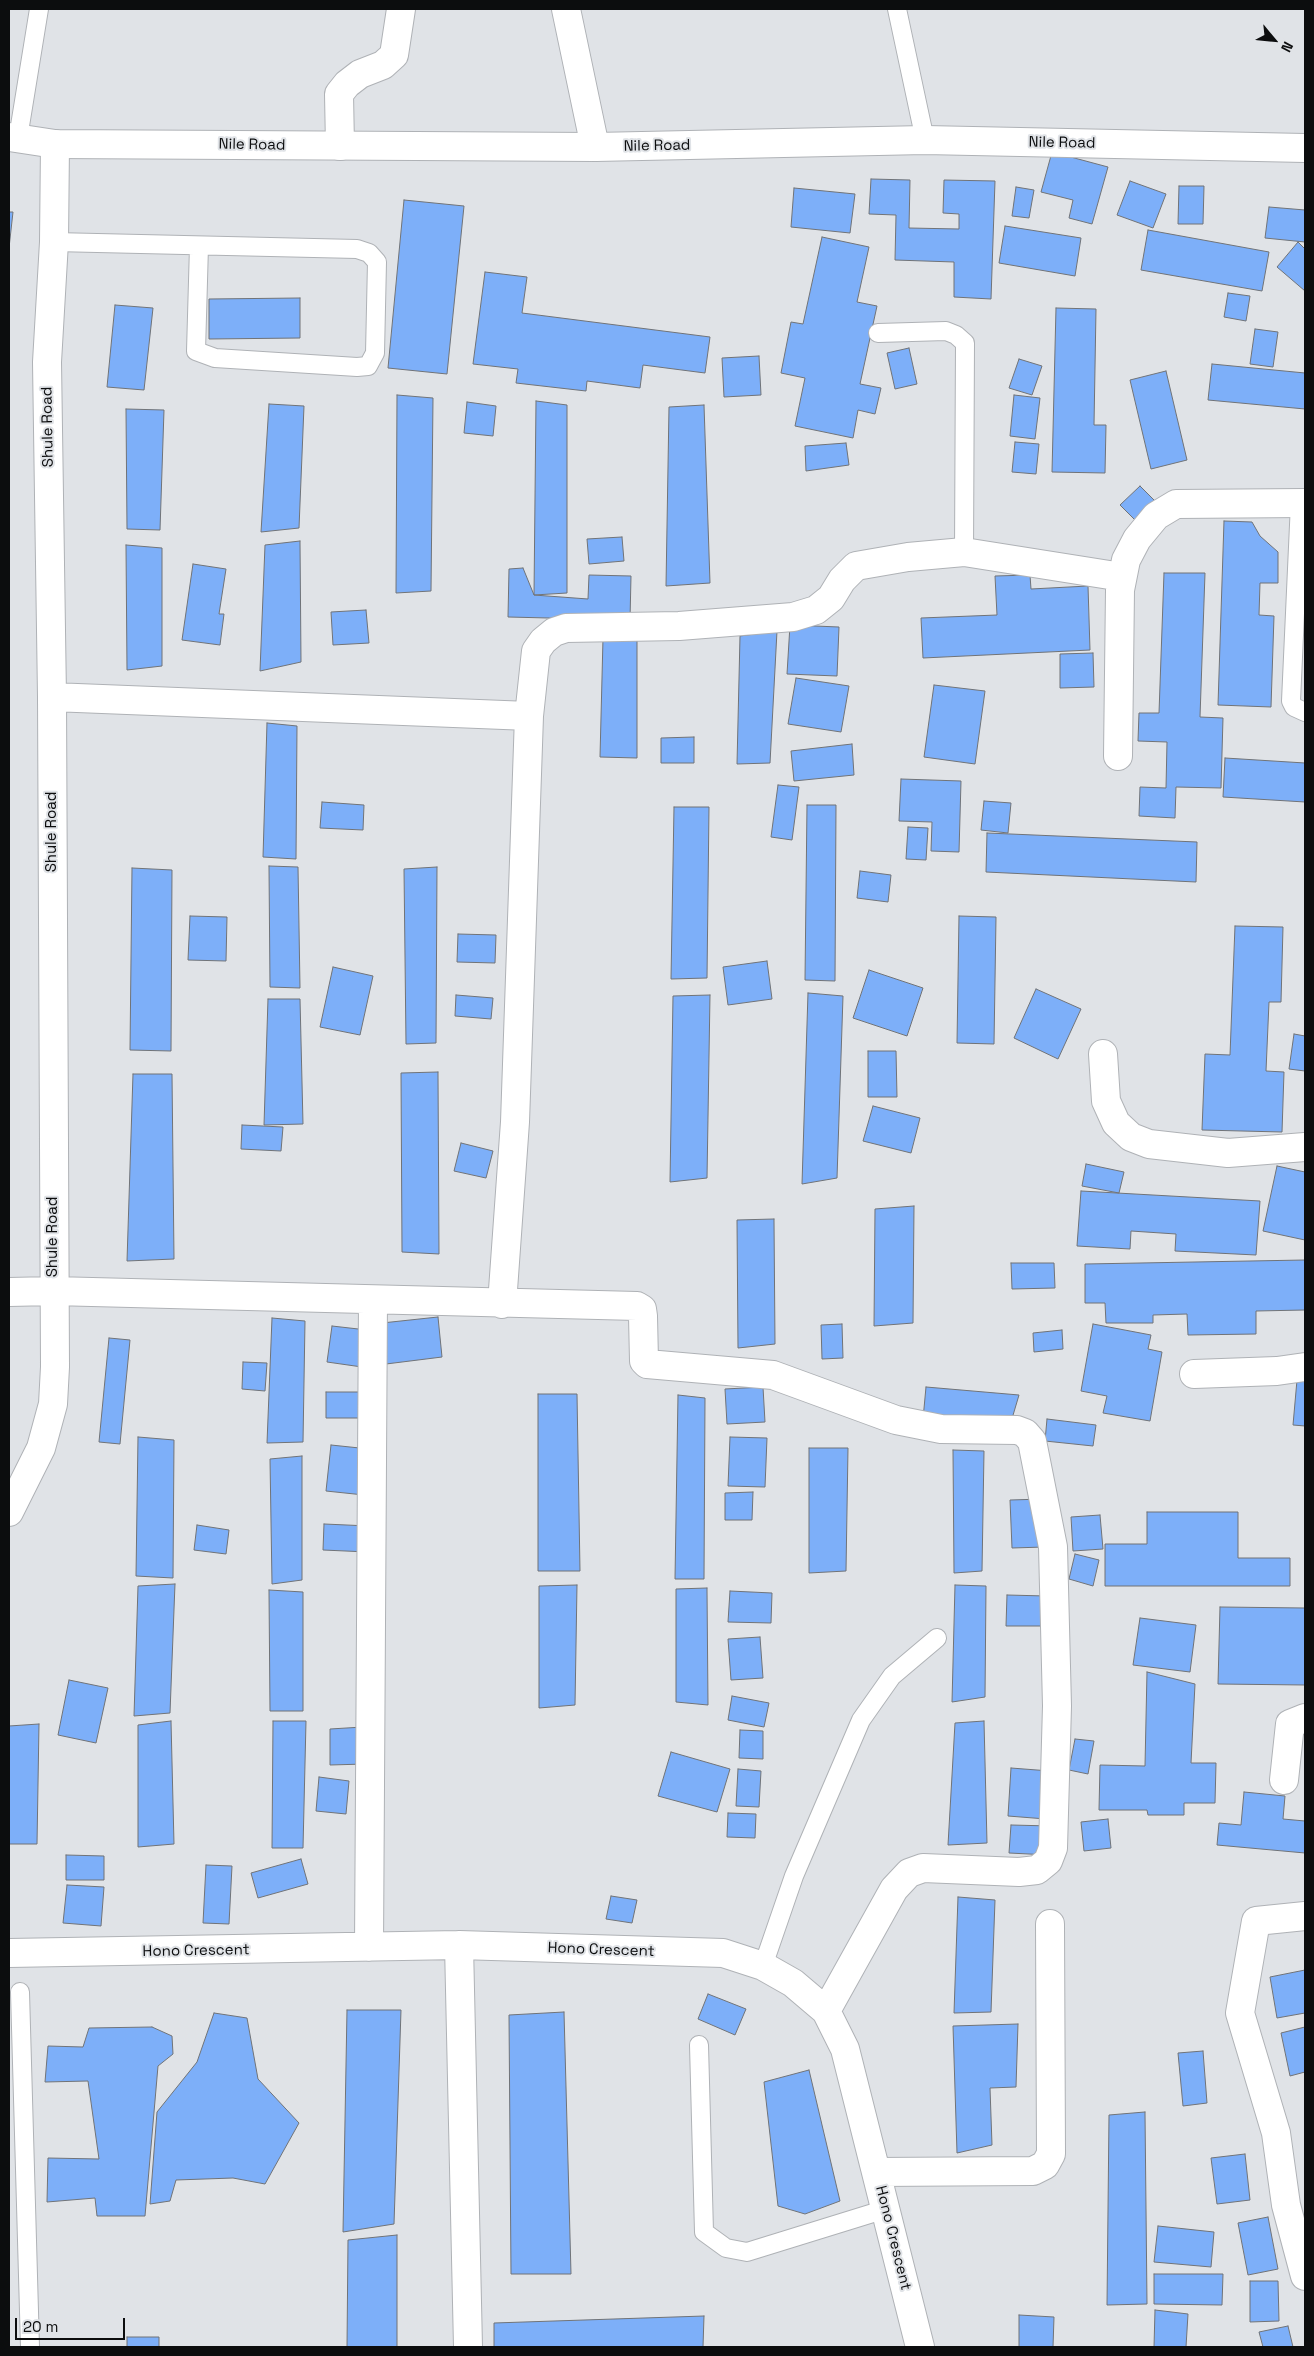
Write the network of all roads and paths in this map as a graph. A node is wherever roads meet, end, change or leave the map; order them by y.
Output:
1 (38, 9) edge
2 (401, 9) edge
3 (566, 9) edge
4 (897, 9) edge
5 (13, 138) edge
6 (925, 140) junction
7 (55, 144) junction
8 (340, 146) junction
9 (595, 147) junction
10 (1305, 148) edge
11 (54, 242) junction
12 (199, 246) junction
13 (878, 333) dead end
14 (1303, 503) edge
15 (964, 552) junction
16 (1122, 577) junction
17 (1300, 614) edge
18 (52, 697) junction
19 (1305, 712) edge
20 (529, 716) junction
21 (1118, 756) dead end
22 (1103, 1054) dead end
23 (1305, 1147) edge
24 (53, 1291) junction
25 (9, 1292) edge
26 (373, 1300) junction
27 (502, 1304) junction
28 (1305, 1367) edge
29 (1194, 1374) dead end
30 (9, 1512) edge
31 (938, 1638) dead end
32 (1305, 1718) edge
33 (1284, 1780) dead end
34 (1305, 1916) edge
35 (1050, 1924) dead end
36 (459, 1945) junction
37 (369, 1947) junction
38 (9, 1953) edge
39 (763, 1966) junction
40 (20, 1992) dead end
41 (826, 2011) junction
42 (699, 2045) dead end
43 (876, 2172) junction
44 (886, 2209) junction
45 (1305, 2276) edge
46 (30, 2347) edge
47 (468, 2347) edge
48 (920, 2347) edge

1 - 5 lane
2 - 8 street
3 - 9 street
4 - 6 lane
5 - 7 street, Nile Road
6 - 9 street, Nile Road
6 - 10 street, Nile Road
7 - 8 street, Nile Road
7 - 11 street, Shule Road
8 - 9 street, Nile Road
11 - 12 lane
11 - 18 street, Shule Road
12 - 12 lane
13 - 15 lane
14 - 16 street
14 - 17 lane
15 - 16 street
15 - 20 street
16 - 21 street
17 - 19 lane
18 - 20 street
18 - 24 street, Shule Road
20 - 27 street
22 - 23 street
24 - 25 street
24 - 26 street
24 - 30 street, Shule Road
26 - 27 street
26 - 37 street
27 - 41 street
28 - 29 street
31 - 39 lane
32 - 33 street
34 - 45 street
35 - 43 street
36 - 37 street, Hono Crescent
36 - 39 street, Hono Crescent
36 - 47 street
37 - 38 street, Hono Crescent
39 - 41 street, Hono Crescent
40 - 46 lane
41 - 43 street, Hono Crescent
42 - 44 lane
43 - 44 street, Hono Crescent
44 - 48 street, Hono Crescent

